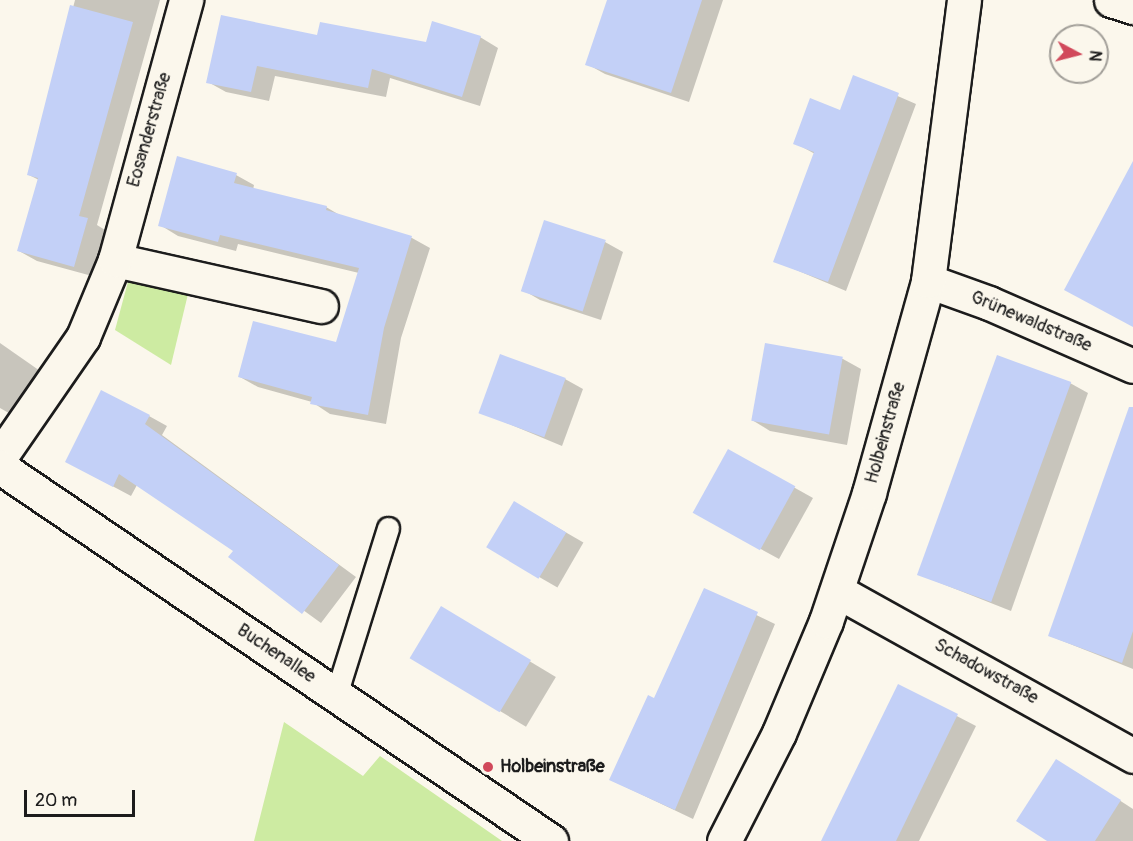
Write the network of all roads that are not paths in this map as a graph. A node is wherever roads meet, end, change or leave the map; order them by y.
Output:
1 (186, 0) edge
2 (964, 0) edge
3 (1111, 0) edge
4 (1133, 7) edge
5 (115, 260) junction
6 (928, 281) junction
7 (321, 306) dead end
8 (1133, 366) edge
9 (0, 457) edge
10 (0, 468) edge
11 (388, 528) dead end
12 (837, 591) junction
13 (336, 695) junction
14 (1133, 756) edge
15 (551, 841) edge
16 (724, 841) edge

1 - 5 street, Eosanderstraße
2 - 6 street, Holbeinstraße
3 - 4 street
5 - 7 street
5 - 9 street, Eosanderstraße
6 - 8 street, Grünewaldstraße
6 - 12 street, Holbeinstraße
10 - 13 street, Buchenallee
11 - 13 lane
12 - 14 street, Schadowstraße
12 - 16 street, Holbeinstraße
13 - 15 street, Buchenallee

